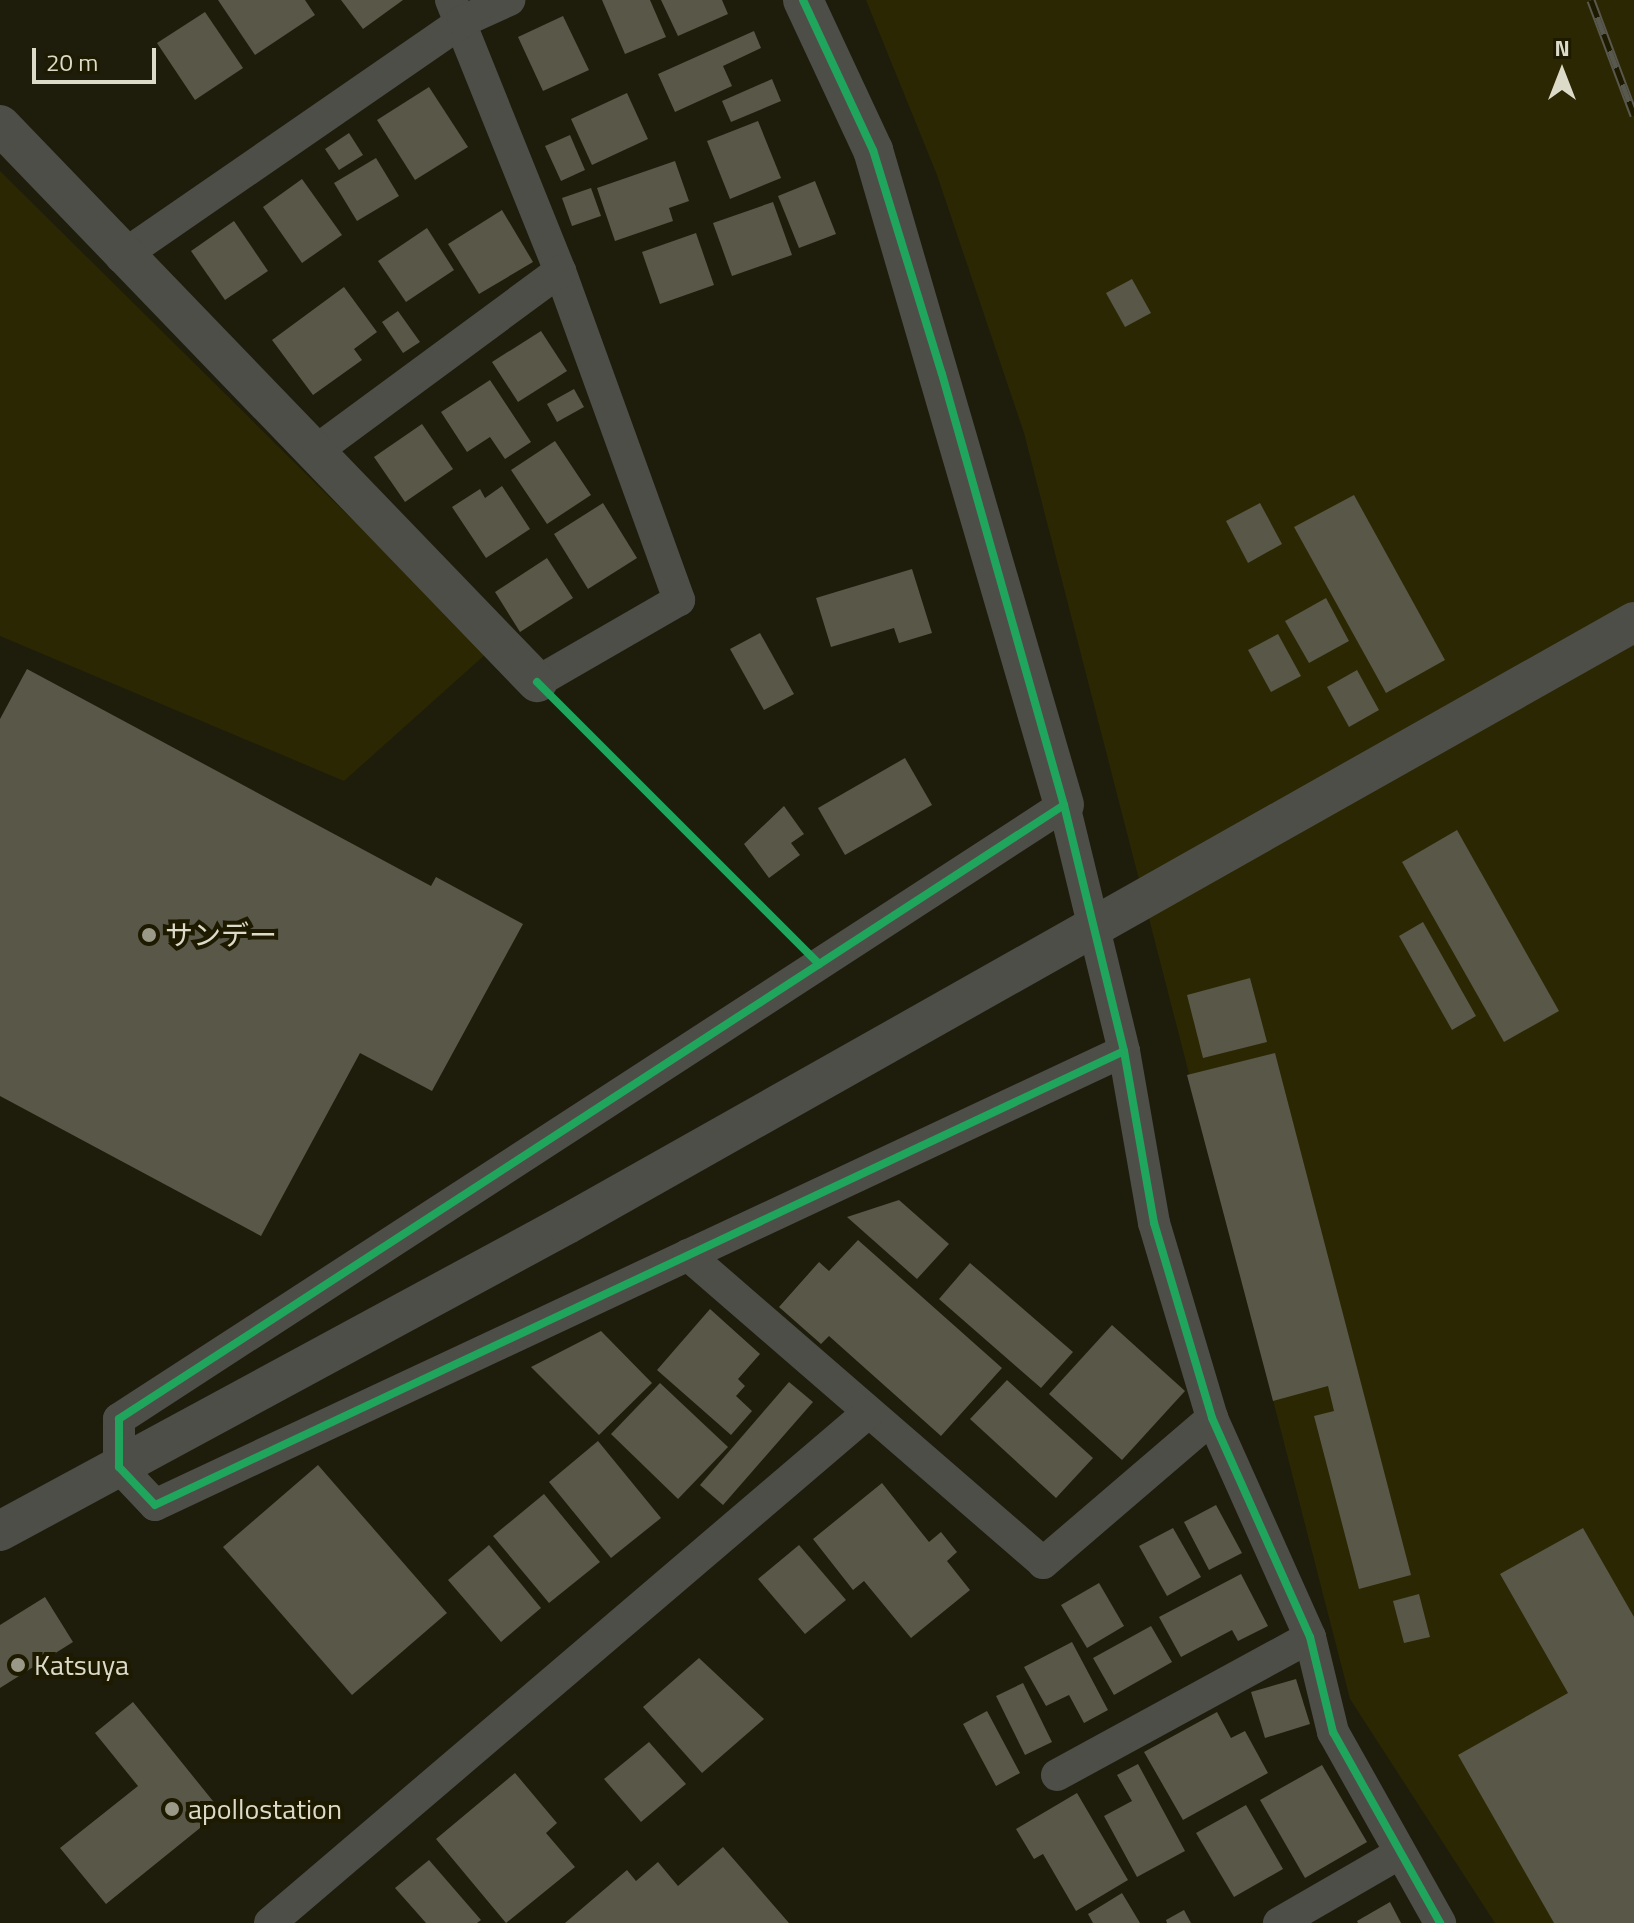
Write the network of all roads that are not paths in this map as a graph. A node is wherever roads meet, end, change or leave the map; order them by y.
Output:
1 (509, 0) edge
2 (803, 0) edge
3 (457, 11) edge
4 (0, 125) edge
5 (121, 257) junction
6 (560, 271) junction
7 (313, 453) junction
8 (1634, 622) edge
9 (537, 682) joint
10 (1064, 805) junction
11 (1124, 1051) junction
12 (688, 1255) junction
13 (869, 1412) junction
14 (1212, 1418) junction
15 (119, 1467) junction
16 (0, 1531) edge
17 (1310, 1637) junction
18 (1057, 1775) dead end
19 (1400, 1853) junction
20 (270, 1923) edge
21 (1279, 1923) edge
22 (1440, 1923) edge

1 - 3 street
2 - 10 street
3 - 5 street
3 - 6 street
4 - 5 street
5 - 7 street
6 - 7 street
6 - 9 street
7 - 9 street
8 - 15 street
10 - 11 street
10 - 15 street
11 - 12 street
11 - 14 street
12 - 13 street
12 - 15 street
13 - 14 street
13 - 20 street
14 - 17 street
15 - 16 street
17 - 18 street
17 - 19 street
19 - 21 street
19 - 22 street

